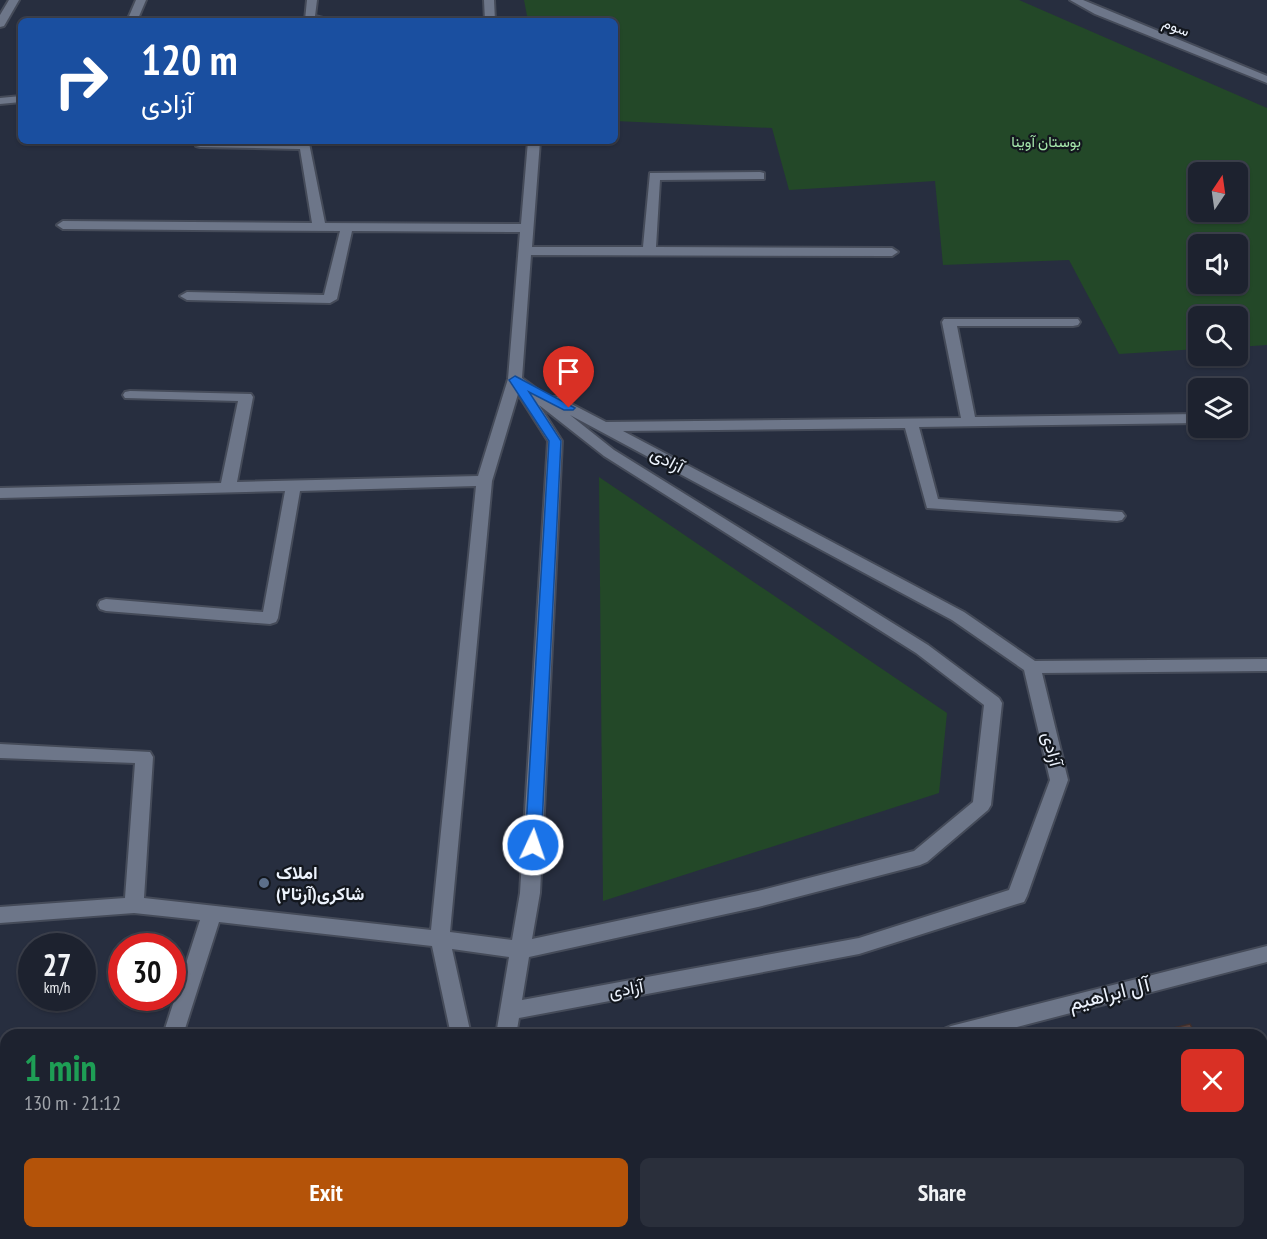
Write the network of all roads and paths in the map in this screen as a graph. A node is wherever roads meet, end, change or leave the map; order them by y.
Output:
1 (14, 0) edge
2 (141, 0) edge
3 (312, 0) edge
4 (489, 0) edge
5 (1076, 0) edge
6 (133, 18) edge
7 (309, 18) edge
8 (490, 18) edge
9 (0, 24) edge
10 (1267, 80) edge
11 (18, 99) edge
12 (0, 101) edge
13 (235, 144) edge
14 (534, 144) edge
15 (760, 176) dead end
16 (63, 225) dead end
17 (319, 227) junction
18 (347, 227) junction
19 (528, 228) junction
20 (526, 251) junction
21 (649, 251) junction
22 (892, 252) dead end
23 (187, 296) dead end
24 (1073, 322) dead end
25 (515, 380) junction
26 (130, 395) dead end
27 (1188, 419) edge
28 (969, 422) junction
29 (911, 423) junction
30 (604, 427) junction
31 (484, 481) junction
32 (293, 486) junction
33 (228, 487) junction
34 (0, 493) edge
35 (1117, 516) dead end
36 (106, 605) dead end
37 (1267, 665) edge
38 (1031, 667) junction
39 (0, 751) edge
40 (134, 905) junction
41 (212, 914) junction
42 (0, 915) edge
43 (440, 939) junction
44 (520, 950) junction
45 (1267, 954) edge
46 (510, 1011) junction
47 (175, 1029) edge
48 (460, 1029) edge
49 (507, 1029) edge
50 (974, 1029) edge

1 - 9 street
2 - 6 street
3 - 7 street
4 - 8 street
5 - 10 street, سوم
11 - 12 street
13 - 17 street
14 - 19 street
15 - 21 street
16 - 17 street
17 - 18 street
18 - 19 street
18 - 23 street
19 - 20 street
20 - 21 street
20 - 25 street
21 - 22 street
24 - 28 street
25 - 30 street, آزادی
25 - 31 street
25 - 44 street
25 - 44 street
26 - 33 street
27 - 28 street
28 - 29 street
29 - 30 street
29 - 35 street
30 - 38 street, آزادی
31 - 32 street
31 - 43 street
32 - 33 street
32 - 36 street
33 - 34 street
37 - 38 street
38 - 46 street, آزادی
39 - 40 street
40 - 41 street
40 - 42 street
41 - 43 street
41 - 47 street
43 - 44 street
43 - 48 street
44 - 46 street
45 - 50 street, آل ابراهیم
46 - 49 street

